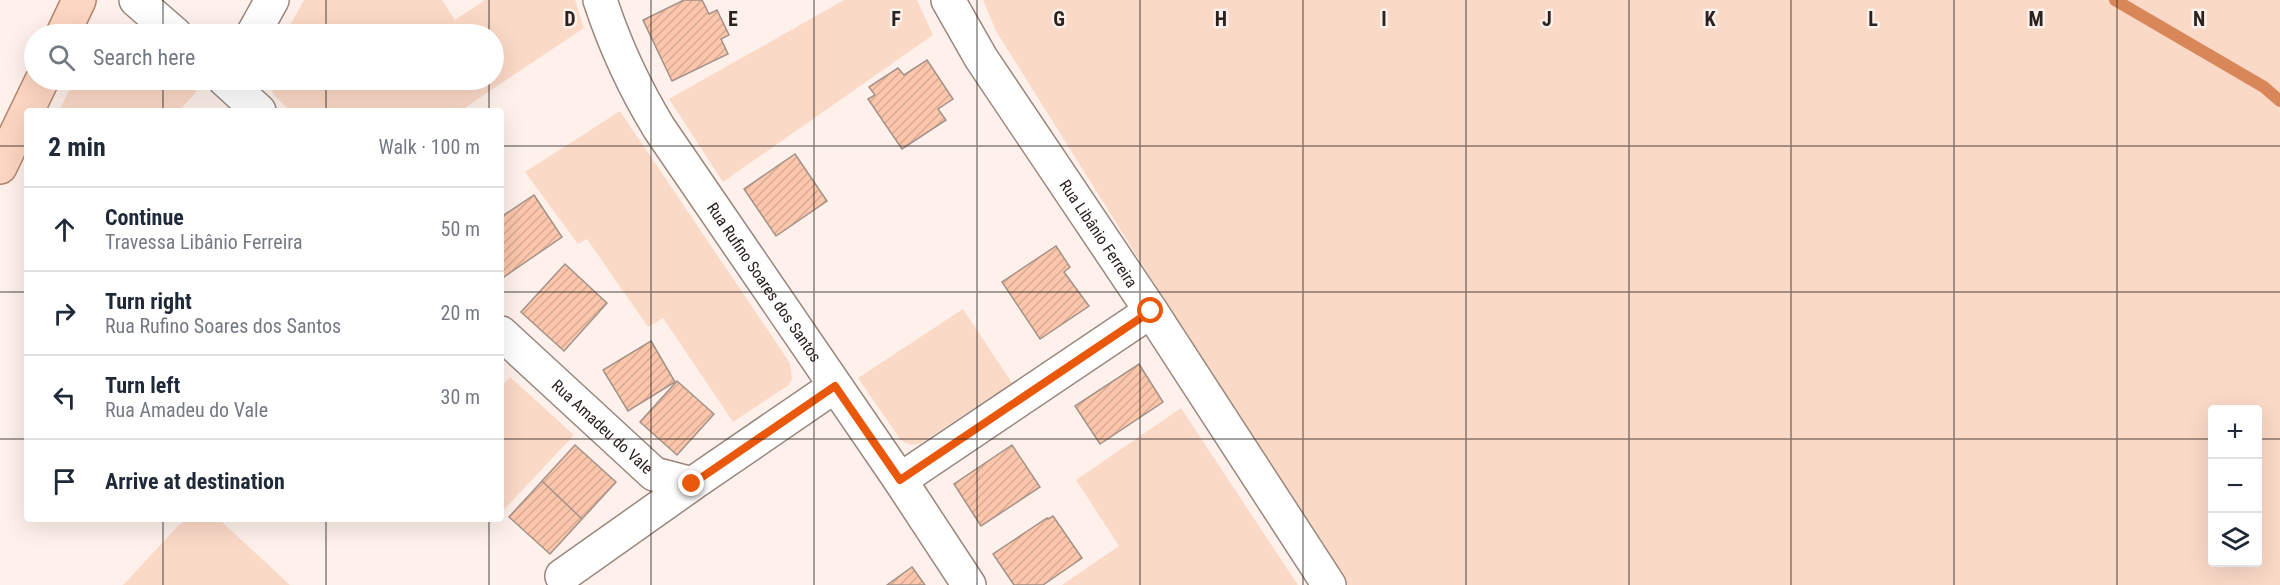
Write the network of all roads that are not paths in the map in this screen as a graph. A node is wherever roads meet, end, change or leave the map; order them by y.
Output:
1 (79, 0) edge
2 (136, 0) edge
3 (272, 0) edge
4 (600, 0) edge
5 (948, 0) edge
6 (68, 24) edge
7 (163, 24) edge
8 (259, 24) edge
9 (37, 90) edge
10 (237, 90) edge
11 (28, 108) edge
12 (256, 108) edge
13 (24, 116) edge
14 (1, 161) edge
15 (1151, 311) junction
16 (504, 336) edge
17 (835, 386) junction
18 (900, 480) junction
19 (692, 484) junction
20 (562, 576) dead end
21 (969, 585) edge
22 (1329, 585) edge

1 - 6 main road
2 - 7 street
3 - 8 street
4 - 17 street, Rua Rufino Soares dos Santos
5 - 15 street, Rua Libânio Ferreira
9 - 11 main road
10 - 12 street
13 - 14 main road
15 - 18 street
15 - 22 street, Rua Libânio Ferreira
16 - 19 street, Rua Amadeu do Vale
17 - 18 street, Rua Rufino Soares dos Santos
17 - 19 street
18 - 21 street, Rua Rufino Soares dos Santos
19 - 20 street

